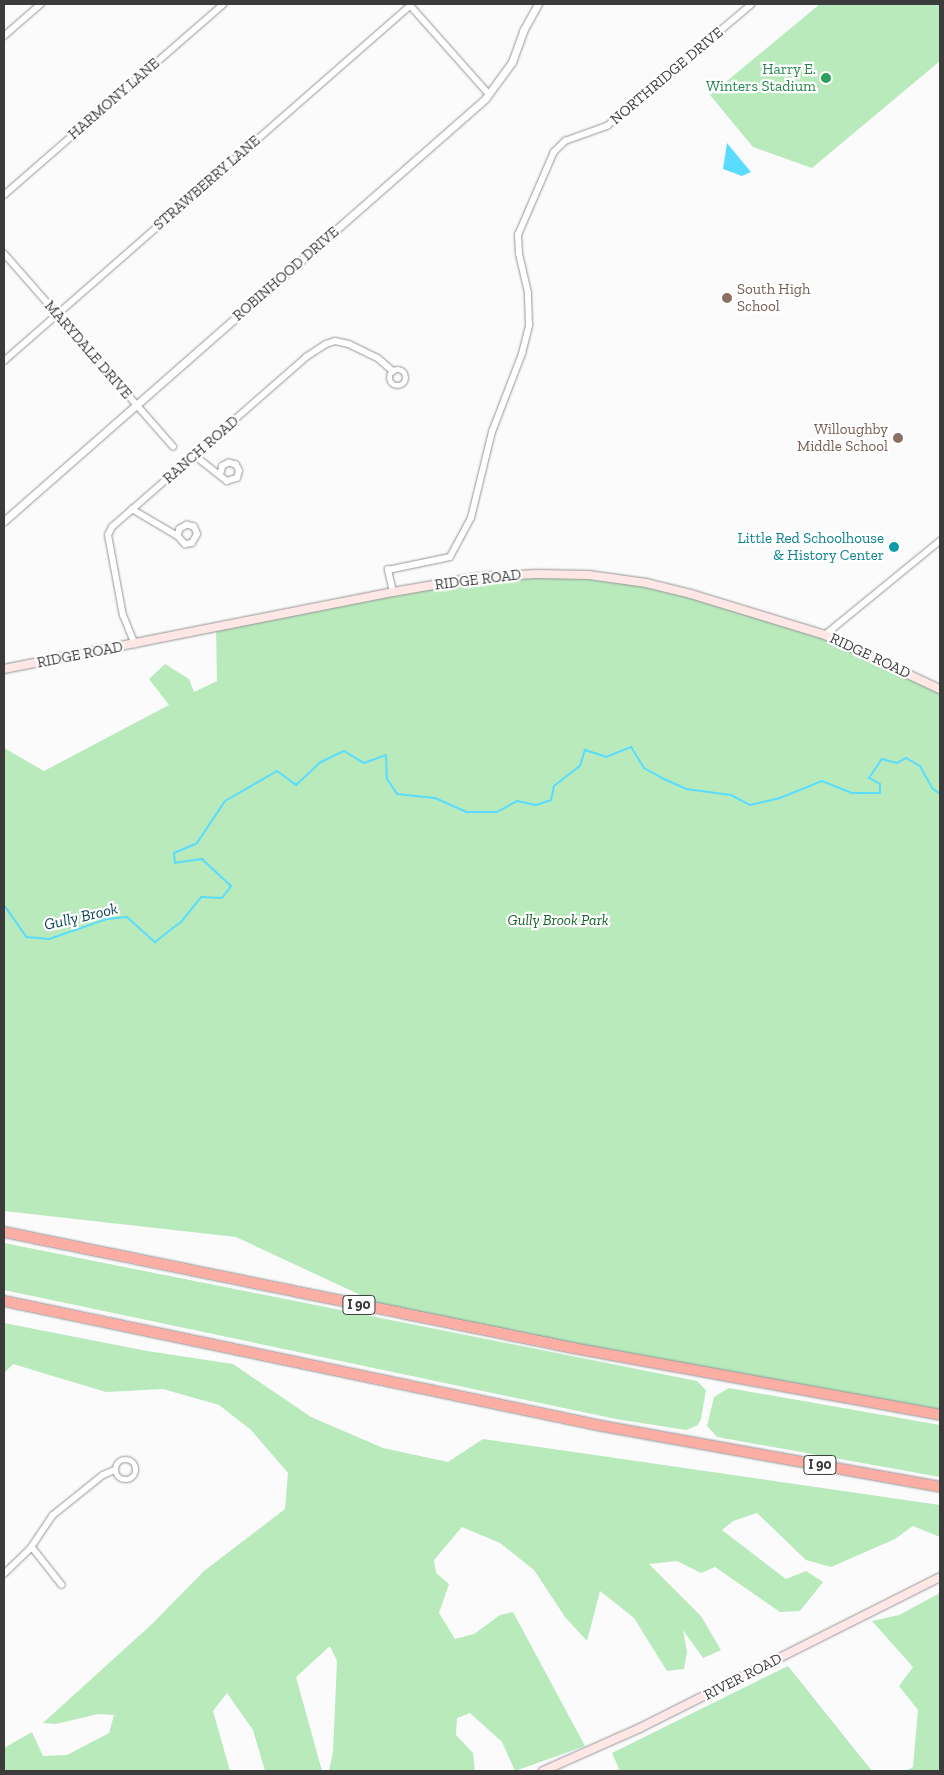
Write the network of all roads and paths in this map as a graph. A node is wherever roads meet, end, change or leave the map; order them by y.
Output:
1 (41, 4) edge
2 (224, 4) edge
3 (538, 4) edge
4 (752, 4) edge
5 (409, 5) edge
6 (4, 36) edge
7 (489, 94) junction
8 (4, 195) edge
9 (4, 253) edge
10 (57, 313) junction
11 (4, 361) edge
12 (393, 371) dead end
13 (136, 405) junction
14 (174, 446) dead end
15 (194, 455) junction
16 (221, 473) dead end
17 (132, 509) junction
18 (4, 521) edge
19 (178, 536) dead end
20 (940, 541) edge
21 (393, 592) junction
22 (826, 635) junction
23 (135, 645) junction
24 (4, 669) edge
25 (940, 689) edge
26 (4, 1232) edge
27 (4, 1301) edge
28 (940, 1415) edge
29 (115, 1470) dead end
30 (940, 1487) edge
31 (32, 1547) junction
32 (4, 1574) edge
33 (940, 1577) edge
34 (62, 1585) dead end
35 (543, 1771) edge

1 - 6 street
2 - 8 street, HARMONY LANE
3 - 7 street, ROBINHOOD DRIVE
4 - 21 street, NORTHRIDGE DRIVE
5 - 7 street
5 - 10 street, STRAWBERRY LANE
7 - 13 street, ROBINHOOD DRIVE
9 - 10 street, MARYDALE DRIVE
10 - 11 street, STRAWBERRY LANE
10 - 13 street, MARYDALE DRIVE
12 - 15 street, RANCH ROAD
13 - 14 street, MARYDALE DRIVE
13 - 18 street, ROBINHOOD DRIVE
15 - 16 street
15 - 17 street, RANCH ROAD
17 - 19 street
17 - 23 street, RANCH ROAD
20 - 22 street
21 - 22 main road, RIDGE ROAD
21 - 23 main road, RIDGE ROAD
22 - 25 main road, RIDGE ROAD
23 - 24 main road, RIDGE ROAD
26 - 28 highway, I 90
27 - 30 highway, I 90
29 - 31 street
31 - 32 street
31 - 34 street
33 - 35 main road, RIVER ROAD

